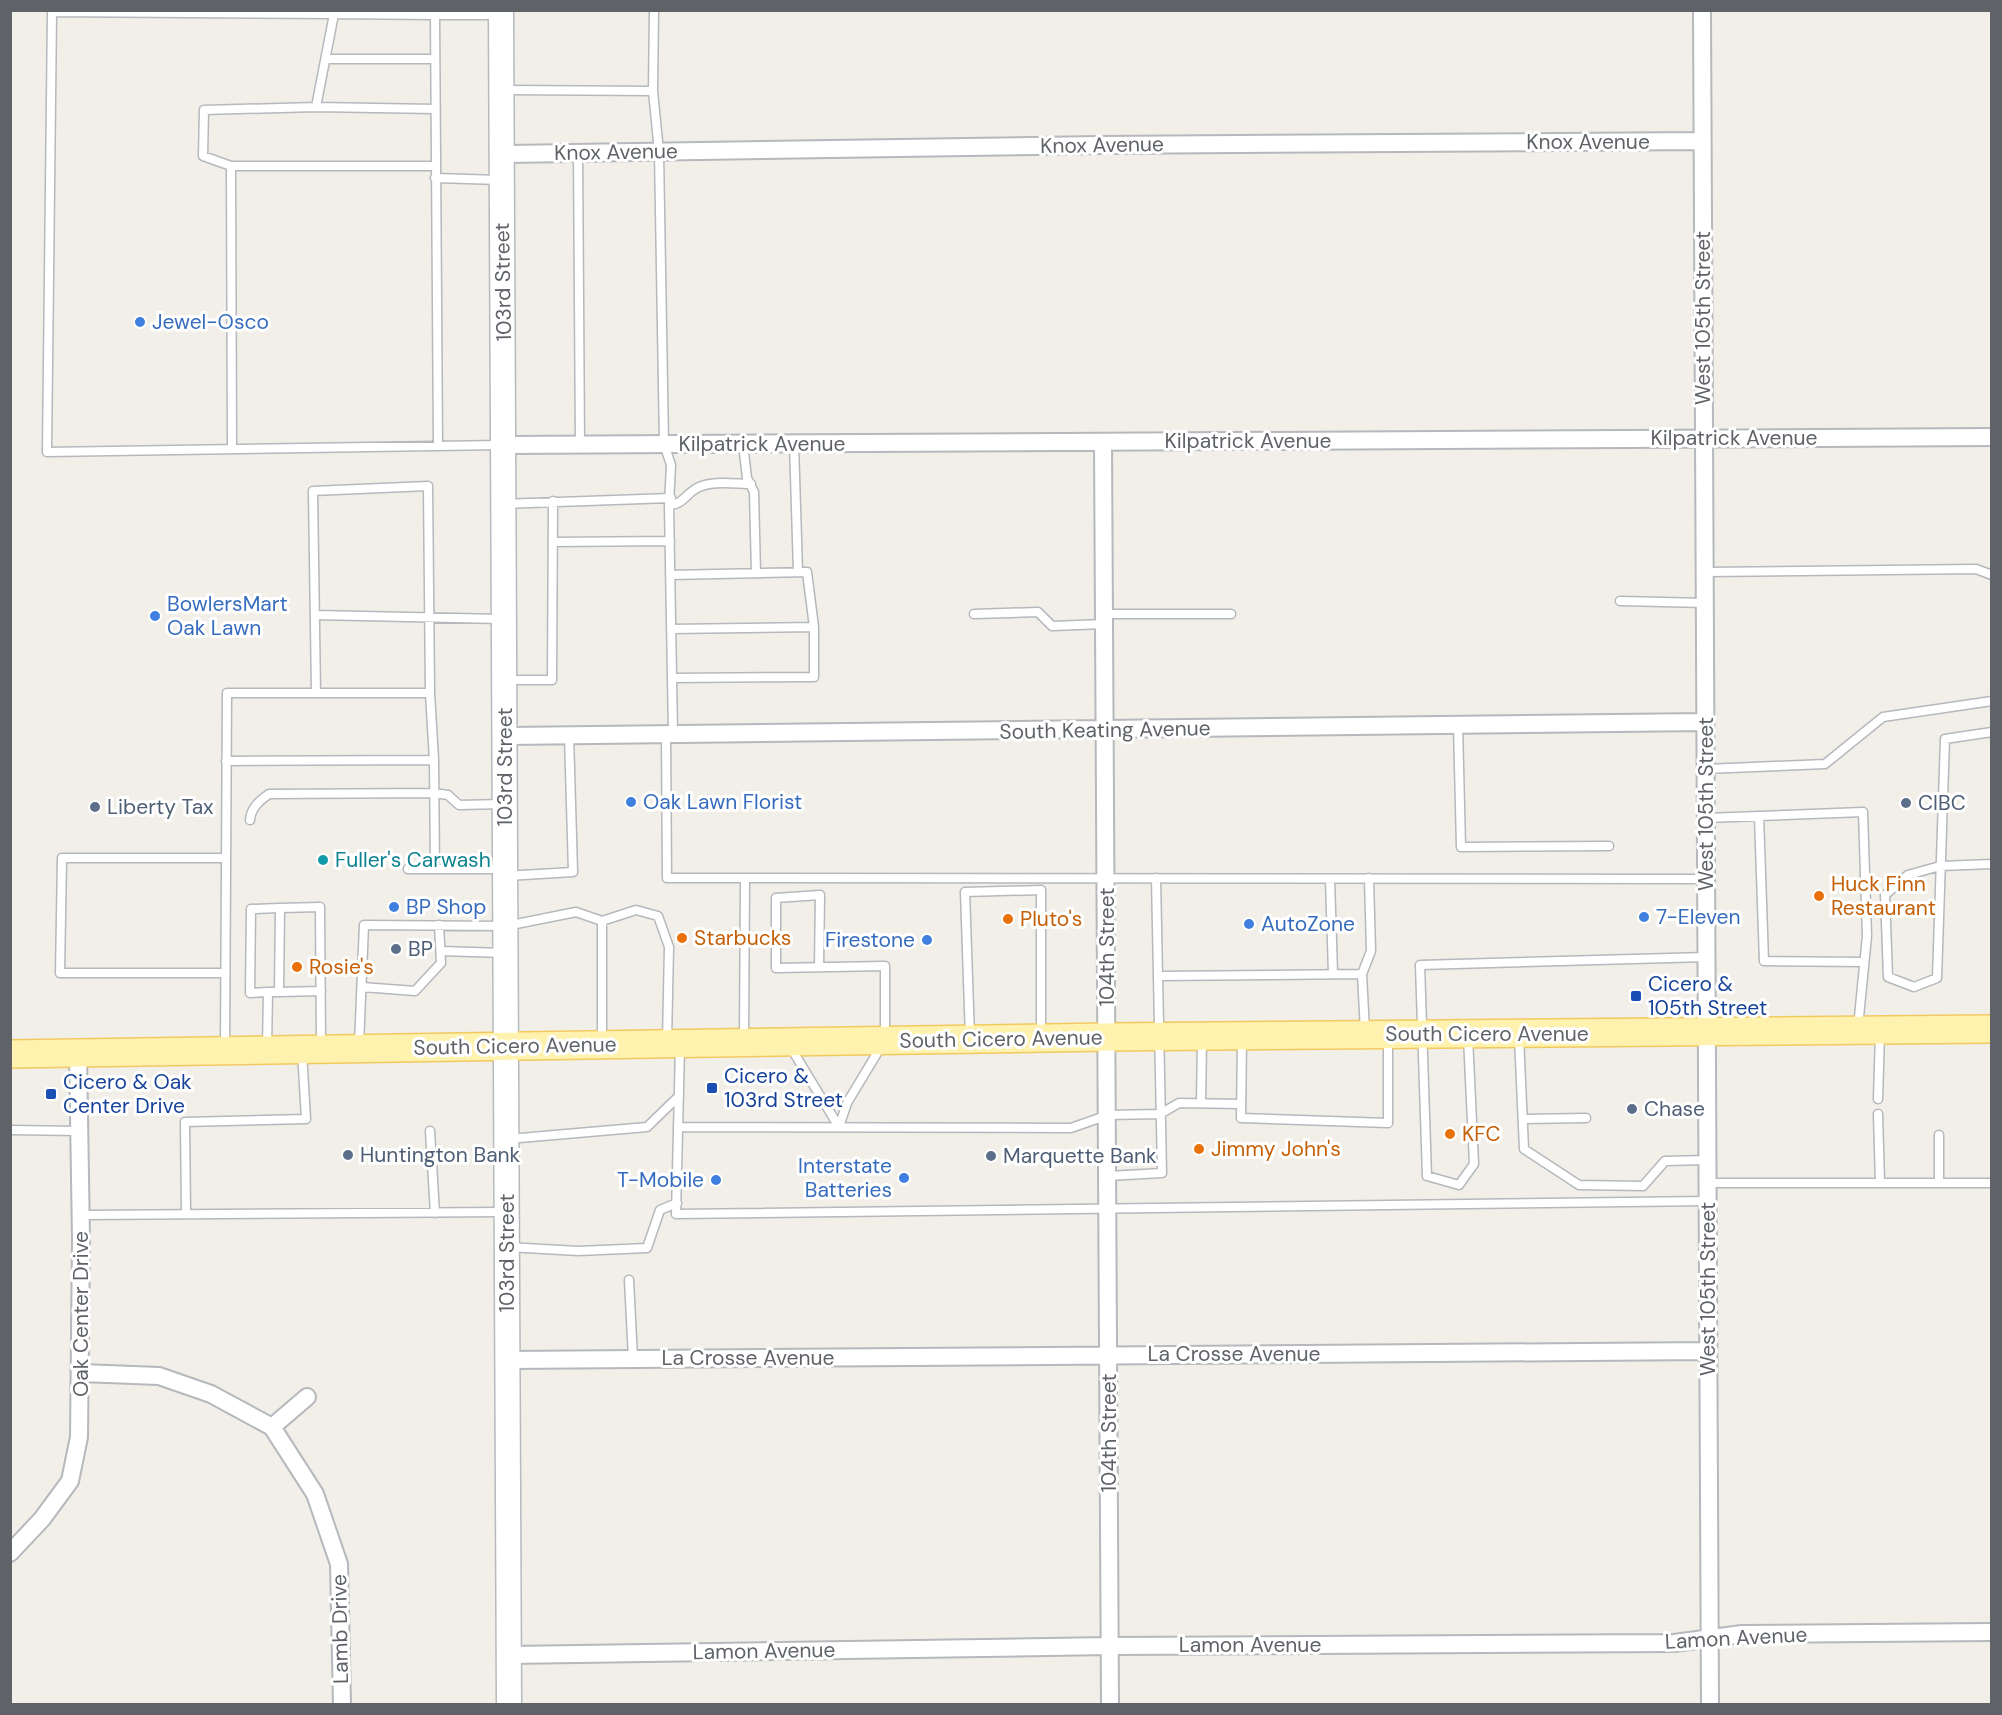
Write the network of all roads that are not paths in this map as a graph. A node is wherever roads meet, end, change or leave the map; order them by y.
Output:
1 (654, 10) edge
2 (1702, 10) edge
3 (501, 13) edge
4 (334, 14) junction
5 (435, 15) junction
6 (327, 59) junction
7 (435, 59) junction
8 (501, 90) junction
9 (652, 92) junction
10 (316, 107) junction
11 (435, 109) junction
12 (1702, 141) junction
13 (659, 152) junction
14 (578, 153) junction
15 (501, 154) junction
16 (231, 166) junction
17 (434, 166) junction
18 (435, 178) junction
19 (501, 180) junction
20 (1992, 437) edge
21 (1704, 438) junction
22 (1103, 442) junction
23 (794, 443) junction
24 (664, 444) junction
25 (743, 444) junction
26 (438, 445) junction
27 (504, 445) junction
28 (580, 445) junction
29 (232, 448) junction
30 (751, 484) junction
31 (553, 501) junction
32 (670, 502) junction
33 (504, 504) junction
34 (670, 541) junction
35 (553, 542) junction
36 (798, 572) junction
37 (1704, 572) junction
38 (756, 573) junction
39 (670, 575) junction
40 (1992, 575) edge
41 (1620, 601) dead end
42 (1705, 603) junction
43 (974, 614) dead end
44 (1231, 614) dead end
45 (316, 615) junction
46 (429, 616) junction
47 (504, 619) junction
48 (1105, 619) junction
49 (814, 627) junction
50 (671, 629) junction
51 (672, 678) junction
52 (504, 680) junction
53 (316, 693) junction
54 (430, 693) junction
55 (1992, 701) edge
56 (1705, 722) junction
57 (1458, 725) junction
58 (1106, 730) junction
59 (1992, 732) edge
60 (669, 734) junction
61 (570, 735) junction
62 (505, 736) junction
63 (434, 760) junction
64 (226, 761) junction
65 (1705, 769) junction
66 (434, 793) junction
67 (505, 804) junction
68 (1759, 816) junction
69 (1706, 818) junction
70 (250, 820) dead end
71 (1609, 846) dead end
72 (226, 858) junction
73 (1992, 864) edge
74 (1940, 866) junction
75 (408, 869) dead end
76 (435, 869) junction
77 (505, 872) junction
78 (819, 878) junction
79 (1156, 878) junction
80 (745, 879) junction
81 (1107, 879) junction
82 (1329, 879) junction
83 (1369, 879) junction
84 (1706, 879) junction
85 (820, 895) junction
86 (280, 908) junction
87 (602, 921) junction
88 (440, 925) junction
89 (506, 926) junction
90 (441, 951) junction
91 (506, 953) junction
92 (1706, 957) junction
93 (1864, 962) junction
94 (819, 967) junction
95 (225, 973) junction
96 (1333, 974) junction
97 (1362, 974) junction
98 (1158, 976) junction
99 (362, 987) junction
100 (321, 991) junction
101 (268, 992) junction
102 (279, 992) junction
103 (1992, 1029) edge
104 (1869, 1030) junction
105 (1707, 1032) junction
106 (1519, 1033) junction
107 (1377, 1034) junction
108 (1422, 1034) junction
109 (1468, 1034) junction
110 (1202, 1036) junction
111 (1242, 1036) junction
112 (1107, 1037) junction
113 (1158, 1037) junction
114 (1041, 1038) junction
115 (970, 1039) junction
116 (885, 1040) junction
117 (788, 1042) junction
118 (744, 1043) junction
119 (674, 1044) junction
120 (602, 1045) junction
121 (10, 1047) edge
122 (506, 1047) junction
123 (359, 1048) junction
124 (311, 1049) junction
125 (225, 1050) junction
126 (267, 1050) junction
127 (78, 1053) junction
128 (11, 1054) edge
129 (679, 1096) junction
130 (1878, 1099) dead end
131 (1202, 1103) junction
132 (1241, 1104) junction
133 (1160, 1114) junction
134 (1878, 1114) dead end
135 (1108, 1115) junction
136 (1586, 1118) dead end
137 (1523, 1119) junction
138 (678, 1127) junction
139 (839, 1127) junction
140 (10, 1130) edge
141 (79, 1131) junction
142 (430, 1131) dead end
143 (1939, 1135) dead end
144 (507, 1140) junction
145 (1707, 1160) junction
146 (1108, 1176) junction
147 (1880, 1183) junction
148 (1940, 1183) junction
149 (1992, 1183) edge
150 (1708, 1192) junction
151 (677, 1203) junction
152 (1108, 1209) junction
153 (507, 1212) junction
154 (186, 1213) junction
155 (435, 1213) junction
156 (81, 1215) junction
157 (507, 1247) junction
158 (629, 1280) dead end
159 (1708, 1351) junction
160 (1109, 1355) junction
161 (508, 1359) junction
162 (633, 1359) junction
163 (81, 1373) junction
164 (307, 1397) dead end
165 (272, 1427) junction
166 (10, 1553) edge
167 (1992, 1632) edge
168 (1710, 1638) junction
169 (1110, 1646) junction
170 (509, 1655) junction
171 (342, 1704) edge
172 (509, 1704) edge
173 (1110, 1704) edge
174 (1710, 1704) edge

1 - 9 lane
2 - 12 street, West 105th Street
3 - 5 lane
3 - 8 main road, 103rd Street
4 - 5 lane
4 - 6 lane
4 - 29 lane
5 - 7 lane
6 - 7 lane
6 - 10 lane
7 - 11 lane
8 - 9 lane
8 - 15 main road, 103rd Street
9 - 13 lane
10 - 11 lane
10 - 16 lane
11 - 17 lane
12 - 13 street, Knox Avenue
12 - 21 street, West 105th Street
13 - 14 street, Knox Avenue
13 - 24 lane
14 - 15 street, Knox Avenue
14 - 28 lane
15 - 19 main road, 103rd Street
16 - 17 lane
16 - 29 lane
17 - 18 lane
18 - 19 lane
18 - 26 lane
19 - 27 main road, 103rd Street
20 - 21 street, Kilpatrick Avenue
21 - 22 street, Kilpatrick Avenue
21 - 37 street, West 105th Street
22 - 23 street, Kilpatrick Avenue
22 - 48 street, 104th Street
23 - 25 street, Kilpatrick Avenue
23 - 36 lane
24 - 25 street, Kilpatrick Avenue
24 - 28 street, Kilpatrick Avenue
24 - 32 lane
25 - 30 lane
26 - 27 lane
26 - 29 lane
27 - 28 street, Kilpatrick Avenue
27 - 33 main road, 103rd Street
30 - 32 lane
30 - 38 lane
31 - 32 lane
31 - 33 lane
31 - 35 lane
32 - 34 lane
33 - 47 main road, 103rd Street
34 - 35 lane
34 - 39 lane
35 - 52 lane
36 - 38 lane
36 - 49 lane
37 - 40 lane
37 - 42 street, West 105th Street
38 - 39 lane
39 - 50 lane
41 - 42 lane
42 - 56 street, West 105th Street
43 - 48 lane
44 - 48 lane
45 - 46 lane
45 - 46 lane
45 - 53 lane
46 - 47 lane
46 - 54 lane
47 - 52 main road, 103rd Street
48 - 58 street, 104th Street
49 - 50 lane
49 - 51 lane
50 - 51 lane
51 - 60 lane
52 - 62 main road, 103rd Street
53 - 54 lane
53 - 64 lane
54 - 63 lane
55 - 65 lane
56 - 57 street, South Keating Avenue
56 - 65 street, West 105th Street
57 - 58 street, South Keating Avenue
57 - 71 lane
58 - 60 street, South Keating Avenue
58 - 81 street, 104th Street
59 - 74 lane
60 - 61 street, South Keating Avenue
60 - 80 lane
61 - 62 street, South Keating Avenue
61 - 77 lane
62 - 67 main road, 103rd Street
63 - 64 lane
63 - 66 lane
64 - 72 lane
65 - 69 street, West 105th Street
66 - 67 lane
66 - 70 lane
66 - 76 lane
67 - 77 main road, 103rd Street
68 - 69 lane
68 - 93 lane
68 - 93 lane
69 - 84 street, West 105th Street
72 - 95 lane
72 - 95 lane
73 - 74 lane
74 - 74 lane
75 - 76 lane
76 - 77 lane
77 - 89 main road, 103rd Street
78 - 80 lane
78 - 81 lane
78 - 85 lane
79 - 81 lane
79 - 82 lane
79 - 98 lane
80 - 118 lane
81 - 112 street, 104th Street
82 - 83 lane
82 - 96 lane
83 - 84 lane
83 - 97 lane
84 - 92 street, West 105th Street
85 - 94 lane
85 - 94 lane
86 - 100 lane
86 - 101 lane
86 - 102 lane
87 - 89 lane
87 - 119 lane
87 - 120 lane
88 - 89 lane
88 - 90 lane
88 - 99 lane
89 - 91 main road, 103rd Street
90 - 91 lane
90 - 99 lane
91 - 122 main road, 103rd Street
92 - 105 street, West 105th Street
92 - 108 lane
93 - 104 lane
94 - 116 lane
95 - 125 lane
96 - 97 lane
96 - 98 lane
97 - 107 lane
98 - 113 lane
99 - 123 lane
100 - 102 lane
100 - 124 lane
101 - 102 lane
101 - 126 lane
103 - 104 main road, South Cicero Avenue
104 - 105 main road, South Cicero Avenue
104 - 130 lane
105 - 106 main road, South Cicero Avenue
105 - 145 street, West 105th Street
106 - 109 main road, South Cicero Avenue
106 - 137 lane
107 - 108 main road, South Cicero Avenue
107 - 111 main road, South Cicero Avenue
107 - 132 lane
108 - 109 main road, South Cicero Avenue
108 - 109 lane
110 - 111 main road, South Cicero Avenue
110 - 113 main road, South Cicero Avenue
110 - 131 lane
111 - 132 lane
112 - 113 main road, South Cicero Avenue
112 - 114 main road, South Cicero Avenue
112 - 135 street, 104th Street
113 - 133 lane
114 - 115 main road, South Cicero Avenue
114 - 115 lane
115 - 116 main road, South Cicero Avenue
116 - 117 main road, South Cicero Avenue
116 - 139 lane
117 - 118 main road, South Cicero Avenue
117 - 139 lane
118 - 119 main road, South Cicero Avenue
119 - 120 main road, South Cicero Avenue
119 - 129 lane
120 - 122 main road, South Cicero Avenue
121 - 128 lane
122 - 123 main road, South Cicero Avenue
122 - 144 main road, 103rd Street
123 - 124 main road, South Cicero Avenue
124 - 126 main road, South Cicero Avenue
124 - 154 lane
125 - 126 main road, South Cicero Avenue
125 - 127 main road, South Cicero Avenue
127 - 128 main road, South Cicero Avenue
127 - 141 street, Oak Center Drive
129 - 138 lane
129 - 144 lane
131 - 132 lane
131 - 133 lane
133 - 135 lane
133 - 146 lane
134 - 147 lane
135 - 139 lane
135 - 146 street, 104th Street
136 - 137 lane
137 - 145 lane
138 - 139 lane
138 - 151 lane
140 - 141 lane
141 - 156 street, Oak Center Drive
142 - 155 lane
143 - 148 lane
144 - 153 main road, 103rd Street
145 - 150 street, West 105th Street
146 - 152 street, 104th Street
147 - 148 lane
147 - 150 lane
148 - 149 lane
150 - 152 lane
150 - 159 street, West 105th Street
151 - 152 lane
151 - 157 lane
152 - 160 street, 104th Street
153 - 155 lane
153 - 157 main road, 103rd Street
154 - 155 lane
154 - 156 lane
156 - 163 street, Oak Center Drive
157 - 161 main road, 103rd Street
158 - 162 lane
159 - 160 street, La Crosse Avenue
159 - 168 street, West 105th Street
160 - 162 street, La Crosse Avenue
160 - 169 street, 104th Street
161 - 162 street, La Crosse Avenue
161 - 170 main road, 103rd Street
163 - 165 street, Lamb Drive
163 - 166 street, Oak Center Drive
164 - 165 street
165 - 171 street, Lamb Drive
167 - 168 street, Lamon Avenue
168 - 169 street, Lamon Avenue
168 - 174 street, West 105th Street
169 - 170 street, Lamon Avenue
169 - 173 street, 104th Street
170 - 172 main road, 103rd Street

